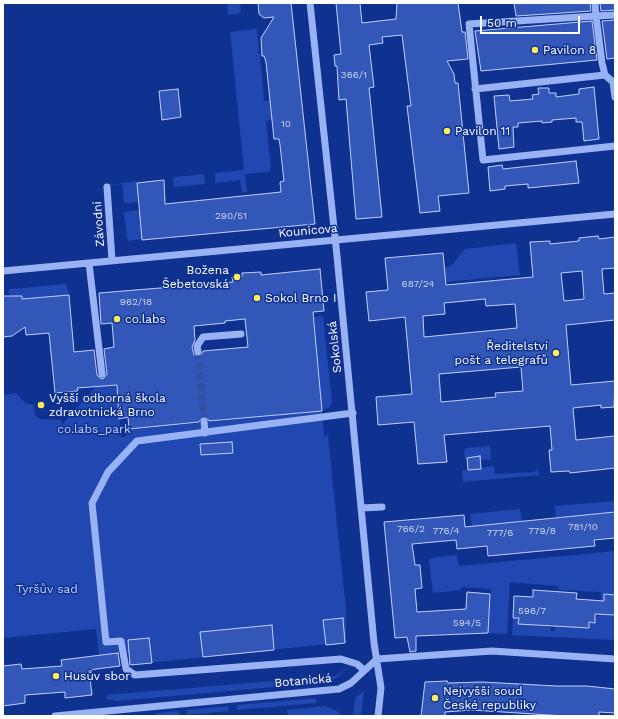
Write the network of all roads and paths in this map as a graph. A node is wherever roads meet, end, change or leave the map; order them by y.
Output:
1 (310, 3) edge
2 (595, 3) edge
3 (615, 15) edge
4 (596, 16) junction
5 (605, 74) junction
6 (475, 89) junction
7 (615, 97) edge
8 (615, 146) edge
9 (107, 187) dead end
10 (615, 214) edge
11 (336, 240) junction
12 (112, 260) junction
13 (88, 263) junction
14 (3, 271) edge
15 (241, 334) dead end
16 (198, 352) tunnel mouth
17 (102, 374) dead end
18 (353, 412) junction
19 (204, 421) tunnel mouth
20 (205, 433) junction
21 (382, 507) dead end
22 (362, 508) junction
23 (377, 659) junction
24 (615, 659) edge
25 (364, 670) junction
26 (54, 716) edge
27 (378, 716) edge

1 - 11 street, Sokolská
2 - 4 street
3 - 4 street
4 - 5 street
4 - 6 street
5 - 6 street
5 - 7 street
6 - 8 street
9 - 12 street, Závodní
10 - 11 street, Kounicova
11 - 12 street, Kounicova
11 - 18 street, Sokolská
12 - 13 street, Kounicova
13 - 14 street, Kounicova
13 - 17 street
15 - 16 street
18 - 20 street
18 - 22 street, Sokolská
19 - 20 street
20 - 25 street
21 - 22 street
22 - 23 street, Sokolská
23 - 24 street
23 - 25 street, Botanická
23 - 27 street, Sokolská
25 - 26 street, Botanická

